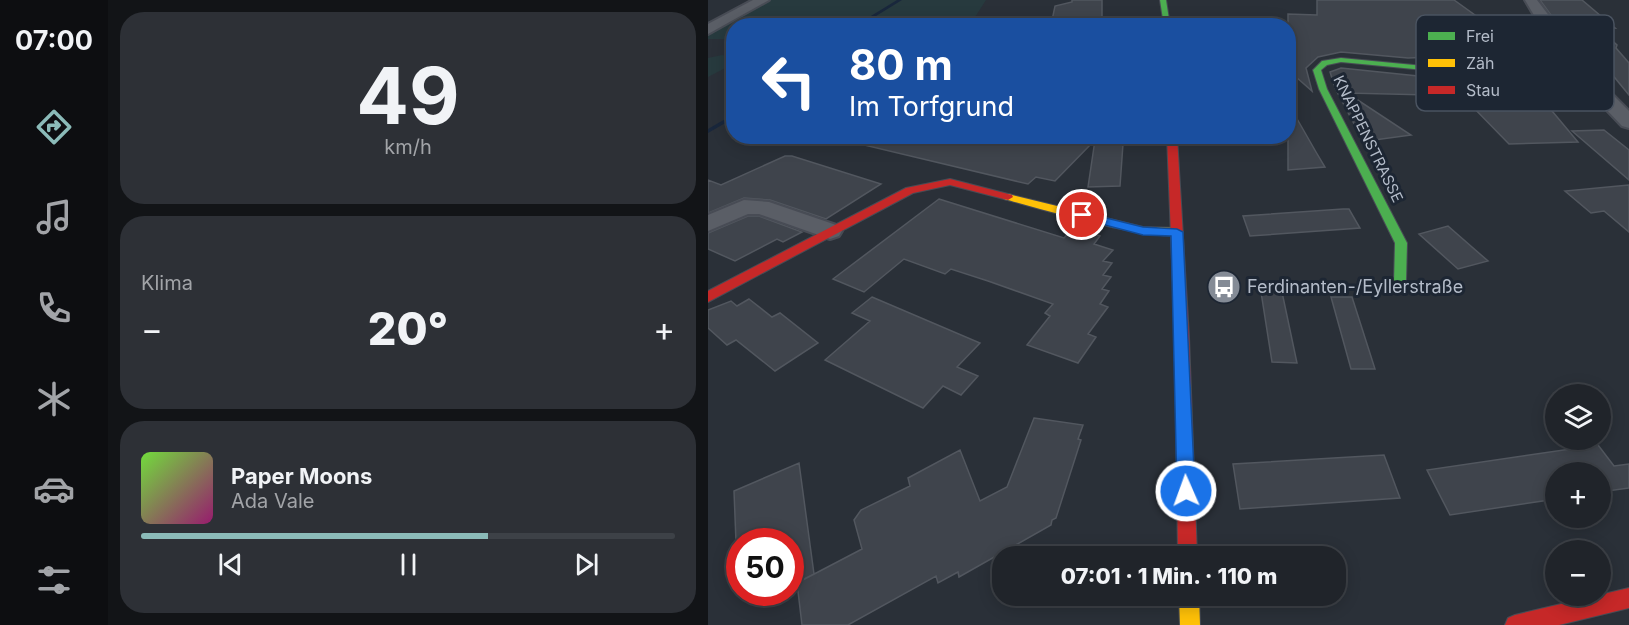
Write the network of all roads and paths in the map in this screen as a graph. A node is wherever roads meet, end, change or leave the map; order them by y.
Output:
1 (763, 0) edge
2 (1163, 0) edge
3 (1531, 0) edge
4 (1542, 15) edge
5 (730, 18) edge
6 (1166, 18) edge
7 (726, 20) edge
8 (708, 30) edge
9 (708, 39) edge
10 (725, 39) dead end
11 (1416, 68) edge
12 (1614, 91) edge
13 (1629, 93) edge
14 (1614, 107) edge
15 (1629, 122) edge
16 (1172, 144) edge
17 (708, 224) edge
18 (830, 231) junction
19 (1177, 232) junction
20 (1400, 282) dead end
21 (708, 297) edge
22 (1188, 546) edge
23 (1629, 598) edge
24 (1189, 606) edge
25 (1190, 625) edge
26 (1515, 625) edge

1 - 5 street
2 - 6 street
3 - 4 street
7 - 8 street
9 - 10 street
11 - 20 street, KNAPPENSTRASSE
12 - 13 street
14 - 15 street
16 - 19 street
17 - 18 street
18 - 19 street
18 - 21 street
19 - 22 street
23 - 26 street
24 - 25 street

